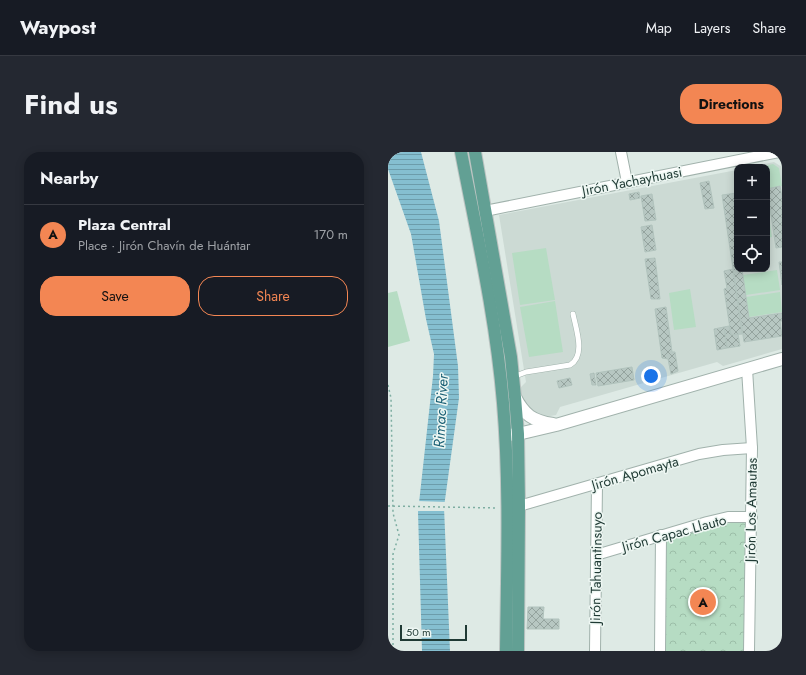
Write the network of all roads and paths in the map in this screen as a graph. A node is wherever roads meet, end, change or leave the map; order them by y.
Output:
1 (461, 152) edge
2 (475, 152) edge
3 (621, 152) edge
4 (779, 152) edge
5 (628, 182) junction
6 (485, 211) junction
7 (573, 314) dead end
8 (782, 359) edge
9 (747, 370) junction
10 (513, 377) junction
11 (388, 385) edge
12 (515, 397) junction
13 (556, 425) junction
14 (518, 434) junction
15 (505, 435) junction
16 (752, 448) junction
17 (597, 484) junction
18 (388, 506) edge
19 (393, 506) junction
20 (519, 506) junction
21 (500, 508) dead end
22 (752, 517) junction
23 (661, 535) junction
24 (596, 555) junction
25 (393, 651) edge
26 (506, 651) edge
27 (518, 651) edge
28 (595, 651) edge
29 (660, 651) edge
30 (749, 651) edge

1 - 15 main road
2 - 6 main road
3 - 5 street
4 - 5 street, Jirón Yachayhuasi
5 - 6 street, Jirón Yachayhuasi
6 - 10 main road
7 - 10 lane
8 - 9 street
9 - 13 street
9 - 16 street, Jirón Los Amautas
10 - 12 main road
11 - 19 path
12 - 13 street
12 - 14 main road
13 - 14 street
14 - 15 street
14 - 20 main road
15 - 26 main road
16 - 17 street, Jirón Apomayta
16 - 22 street, Jirón Los Amautas
17 - 20 street, Jirón Apomayta
17 - 24 street, Jirón Tahuantinsuyo
18 - 19 path
19 - 21 path
19 - 25 path
20 - 27 main road
22 - 23 street, Jirón Capac Llauto
22 - 30 street, Jirón Los Amautas
23 - 24 street, Jirón Capac Llauto
23 - 29 street
24 - 28 street, Jirón Tahuantinsuyo

